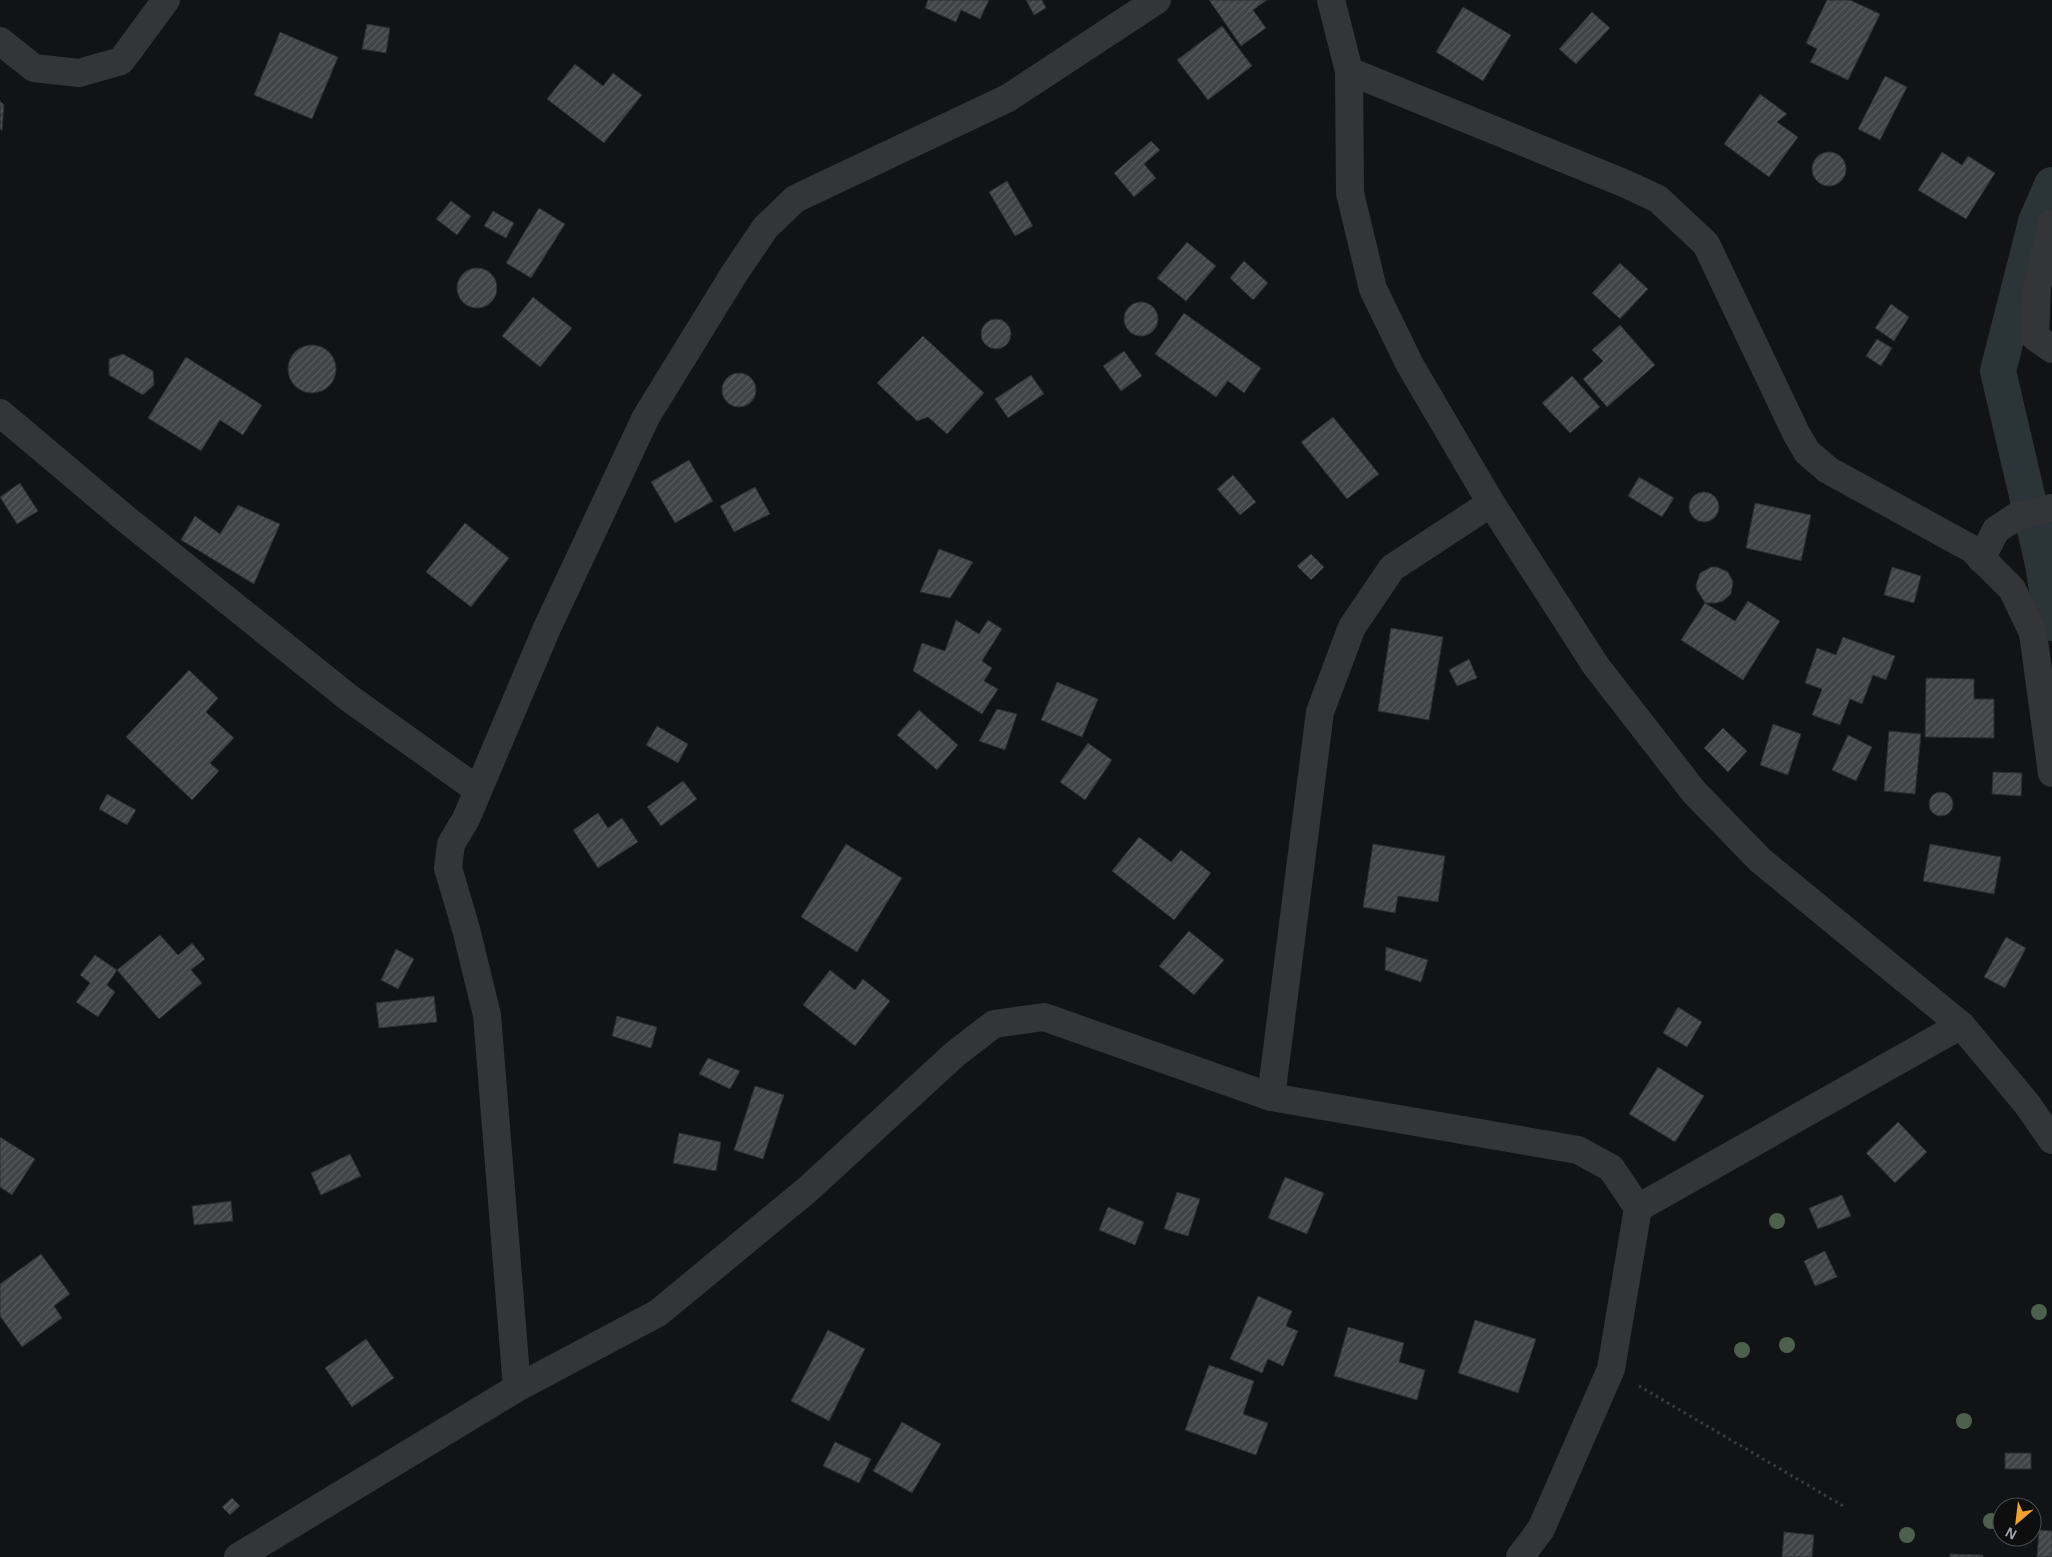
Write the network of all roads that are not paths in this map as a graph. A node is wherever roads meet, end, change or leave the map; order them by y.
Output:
1 (166, 0) edge
2 (1331, 0) edge
3 (1153, 1) edge
4 (0, 41) edge
5 (1349, 71) junction
6 (2052, 224) edge
7 (2052, 349) edge
8 (0, 412) edge
9 (1491, 504) junction
10 (2048, 509) edge
11 (1981, 559) junction
12 (2052, 774) edge
13 (478, 790) junction
14 (1961, 1026) junction
15 (1271, 1097) junction
16 (2052, 1140) edge
17 (1638, 1208) junction
18 (517, 1388) junction
19 (238, 1557) edge
20 (1520, 1557) edge

1 - 4 street
2 - 5 street
3 - 13 street
5 - 9 street
5 - 11 street
6 - 7 street
8 - 13 street
9 - 14 street
9 - 15 street
10 - 11 street
11 - 12 street
13 - 18 street
14 - 16 street
14 - 17 street
15 - 17 street
15 - 18 street
17 - 20 street
18 - 19 street

